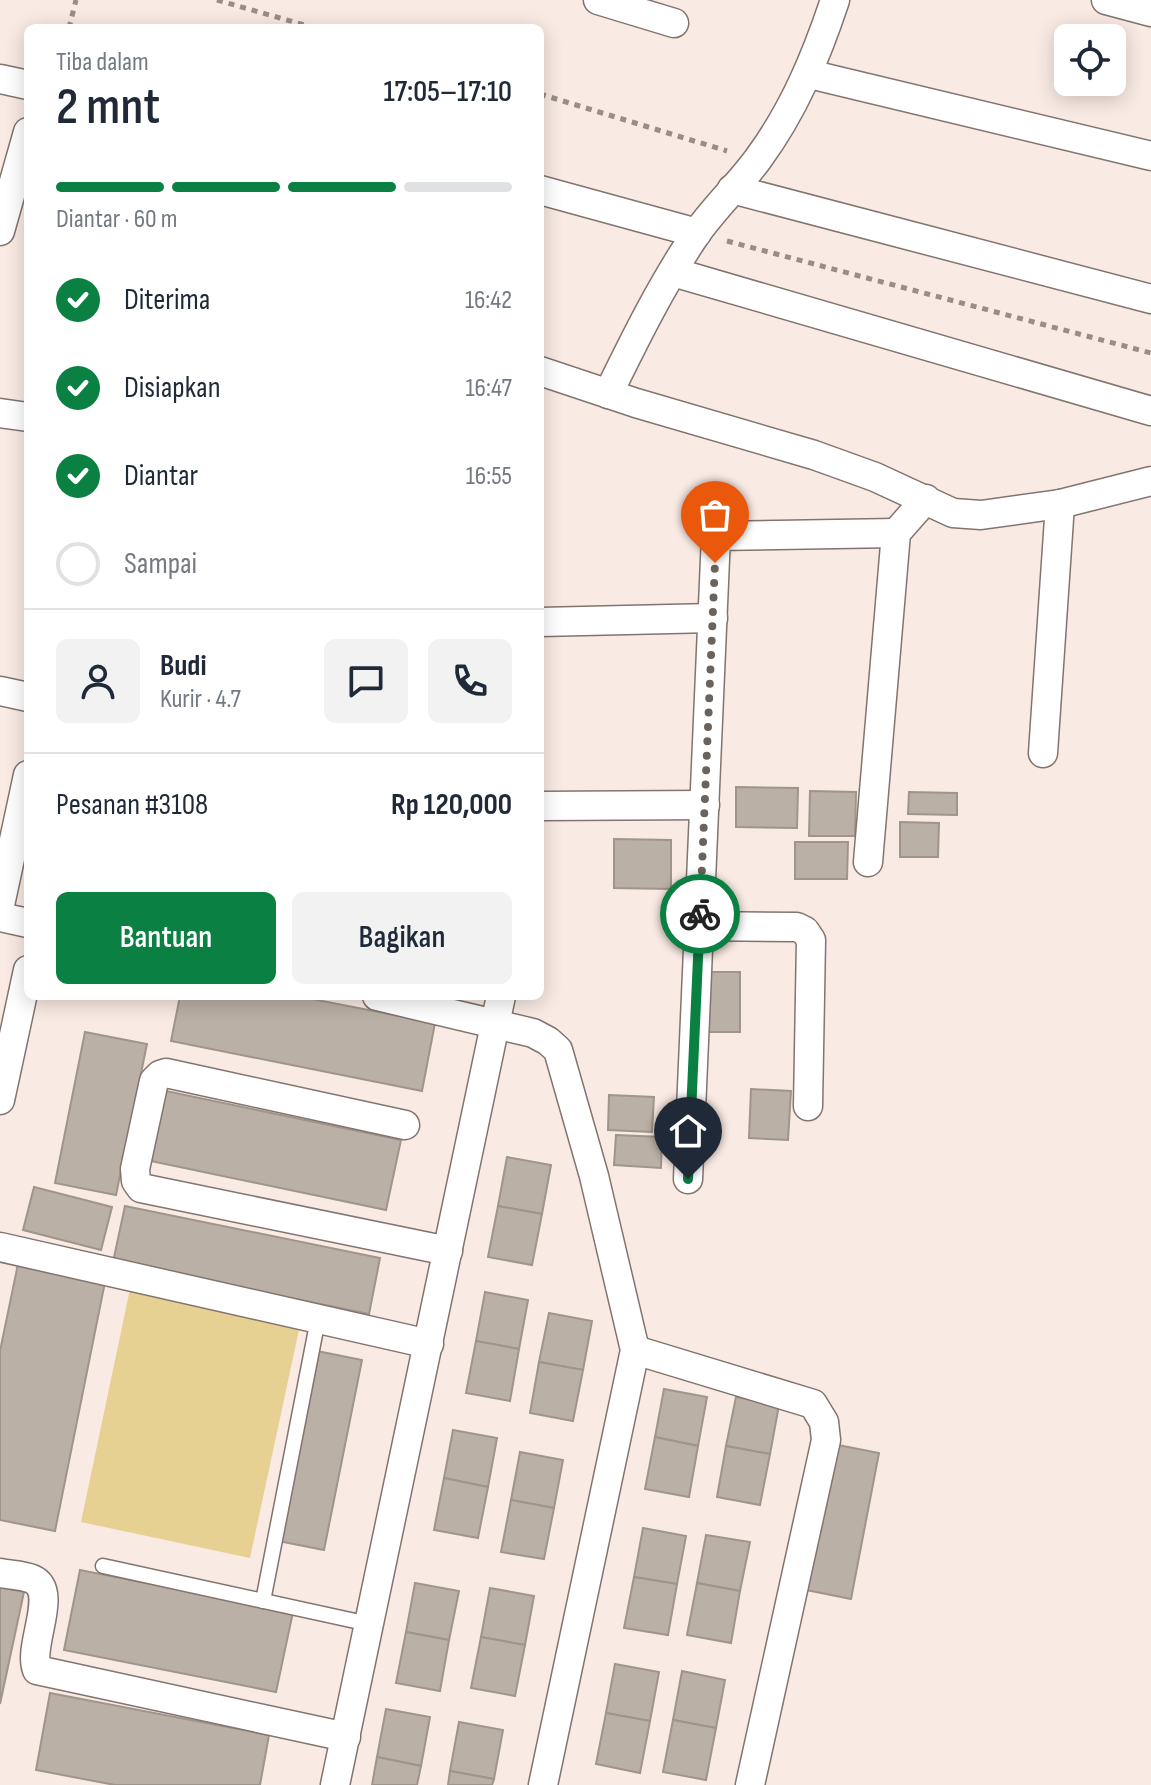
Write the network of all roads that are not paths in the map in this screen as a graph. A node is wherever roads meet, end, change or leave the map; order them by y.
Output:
1 (598, 0) edge
2 (835, 0) edge
3 (1106, 0) edge
4 (1151, 12) edge
5 (674, 23) dead end
6 (809, 74) junction
7 (0, 79) edge
8 (24, 84) edge
9 (24, 153) edge
10 (1151, 156) edge
11 (732, 189) junction
12 (544, 191) edge
13 (11, 221) edge
14 (697, 233) junction
15 (673, 272) junction
16 (1151, 299) edge
17 (544, 372) edge
18 (608, 394) junction
19 (1151, 411) edge
20 (0, 413) edge
21 (24, 416) edge
22 (1151, 481) edge
23 (926, 499) junction
24 (1060, 504) junction
25 (896, 533) junction
26 (713, 618) junction
27 (544, 622) edge
28 (0, 691) edge
29 (24, 696) edge
30 (1043, 753) dead end
31 (24, 794) edge
32 (705, 805) junction
33 (544, 806) edge
34 (868, 862) dead end
35 (0, 905) edge
36 (0, 917) edge
37 (24, 922) edge
38 (699, 926) junction
39 (24, 989) edge
40 (415, 1000) edge
41 (499, 1009) edge
42 (0, 1100) edge
43 (808, 1106) dead end
44 (405, 1125) dead end
45 (688, 1179) dead end
46 (0, 1247) edge
47 (448, 1251) junction
48 (318, 1319) junction
49 (429, 1344) junction
50 (635, 1350) junction
51 (103, 1566) dead end
52 (0, 1573) edge
53 (263, 1601) junction
54 (369, 1624) junction
55 (346, 1737) junction
56 (335, 1785) edge
57 (543, 1785) edge
58 (750, 1785) edge

1 - 5 street
2 - 6 street
3 - 4 street
6 - 10 street
6 - 11 street
7 - 8 street
9 - 13 street
11 - 14 street
11 - 16 street
12 - 14 street
14 - 15 street
15 - 18 street
15 - 19 street
17 - 18 street
18 - 23 street
20 - 21 street
22 - 24 street
23 - 24 street
23 - 25 street
24 - 30 street
25 - 26 street
25 - 34 street
26 - 27 street
26 - 32 street
28 - 29 street
31 - 35 street
32 - 33 street
32 - 38 street
36 - 37 street
38 - 43 street
38 - 45 street
39 - 42 street
40 - 41 street
41 - 47 street
41 - 50 street
44 - 47 street
46 - 48 street
47 - 49 street
48 - 49 street
48 - 53 lane
49 - 54 street
50 - 57 street
50 - 58 street
51 - 53 lane
52 - 55 street
53 - 54 lane
54 - 55 street
55 - 56 street

